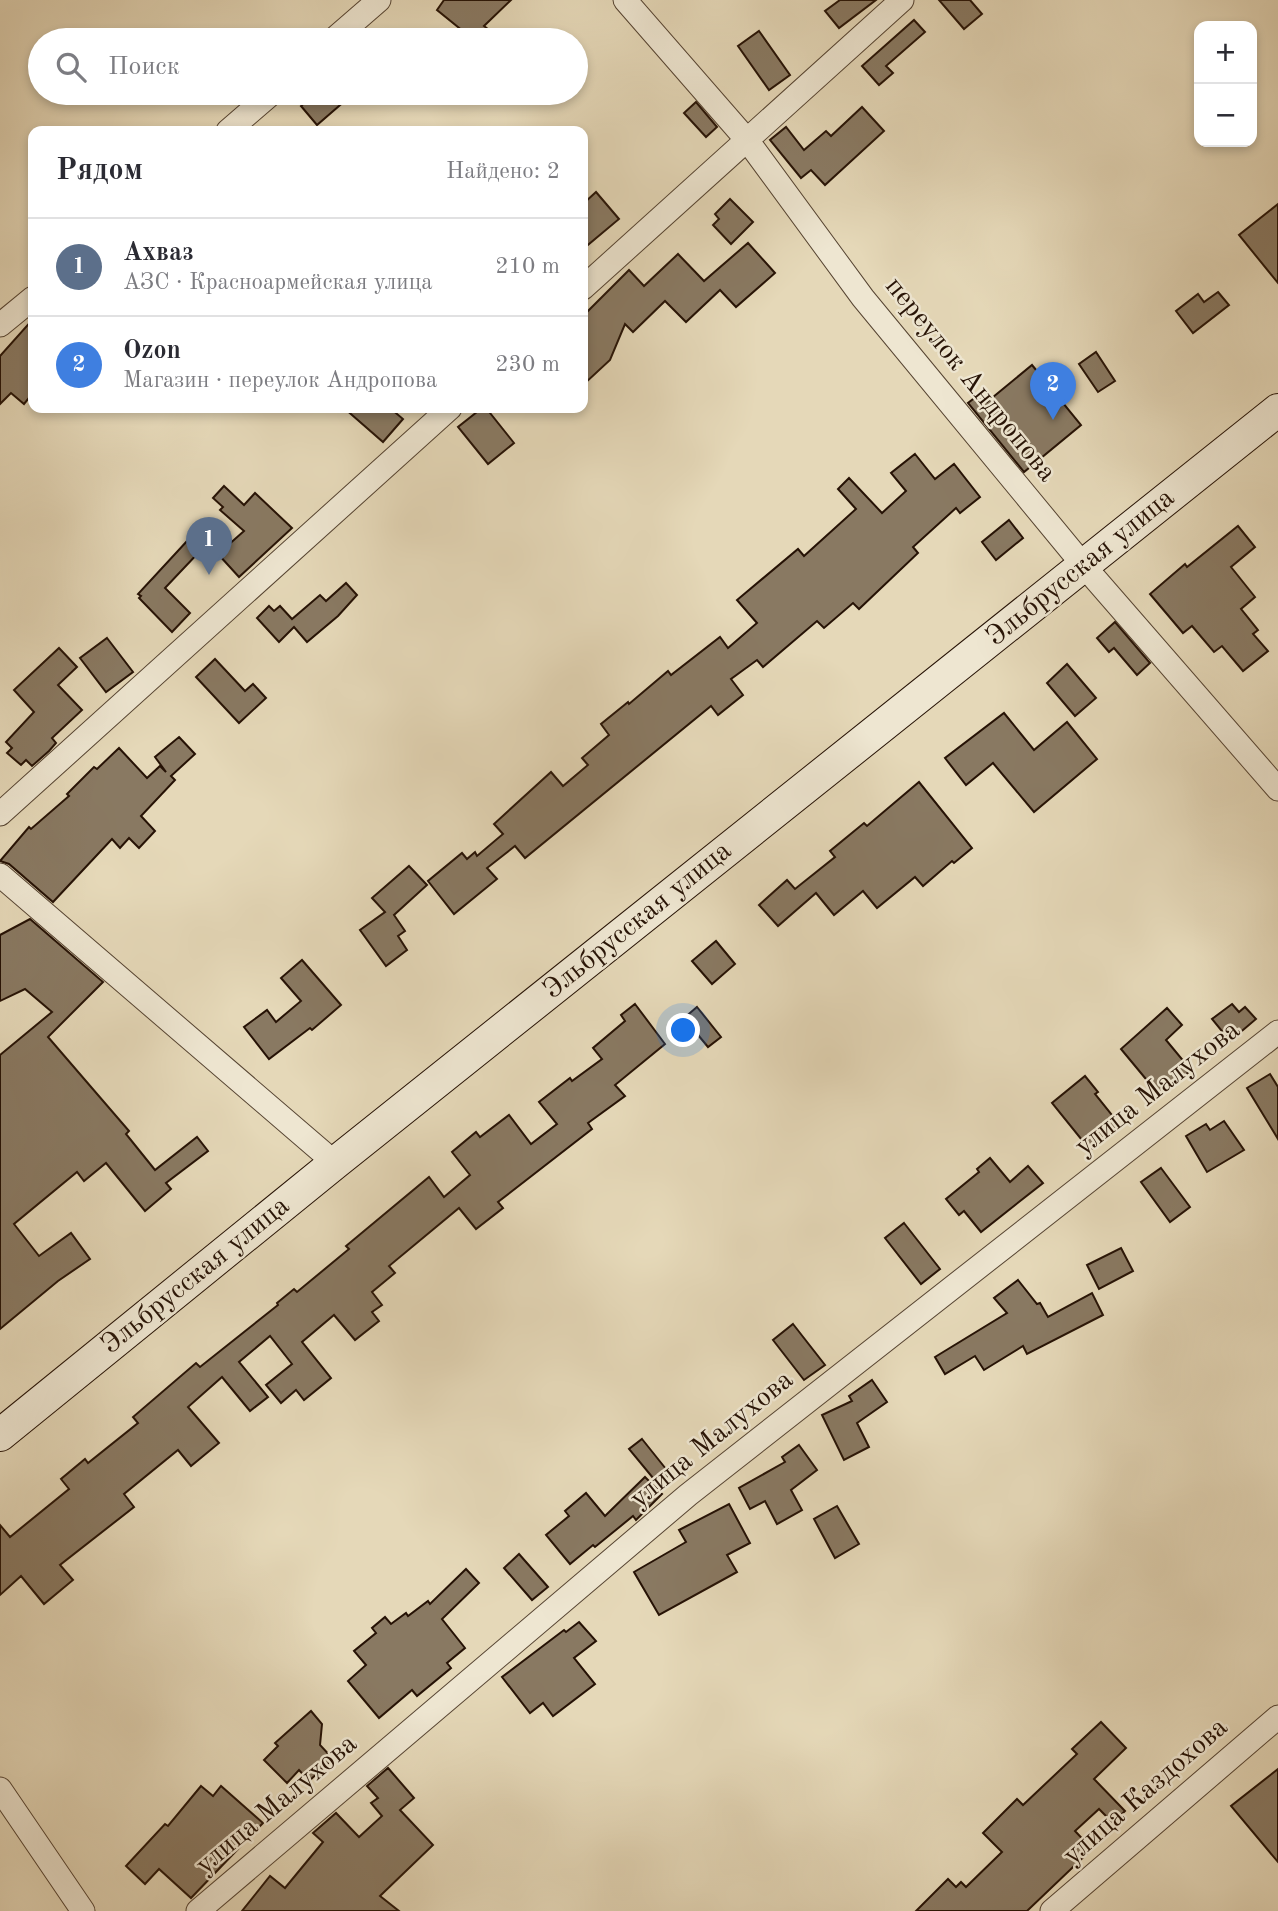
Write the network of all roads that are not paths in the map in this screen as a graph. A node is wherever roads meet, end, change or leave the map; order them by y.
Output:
1 (379, 0) edge
2 (625, 0) edge
3 (902, 0) edge
4 (347, 28) edge
5 (258, 105) edge
6 (234, 126) edge
7 (747, 139) junction
8 (588, 283) edge
9 (28, 302) edge
10 (0, 326) edge
11 (1278, 410) edge
12 (444, 413) edge
13 (1084, 566) junction
14 (1278, 789) edge
15 (0, 814) edge
16 (0, 875) edge
17 (1278, 1032) edge
18 (335, 1163) junction
19 (0, 1435) edge
20 (1278, 1717) edge
21 (0, 1789) edge
22 (83, 1911) edge
23 (198, 1911) edge
24 (1052, 1911) edge

1 - 4 street
2 - 7 street, переулок Андропова
3 - 7 street
5 - 6 street
7 - 8 street
7 - 13 street, переулок Андропова
9 - 10 street
11 - 13 street, Эльбрусская улица
12 - 15 street
13 - 14 street, переулок Андропова
13 - 18 street, Эльбрусская улица
16 - 18 street
17 - 23 street, улица Малухова
18 - 19 street, Эльбрусская улица
20 - 24 street, улица Каздохова
21 - 22 street

